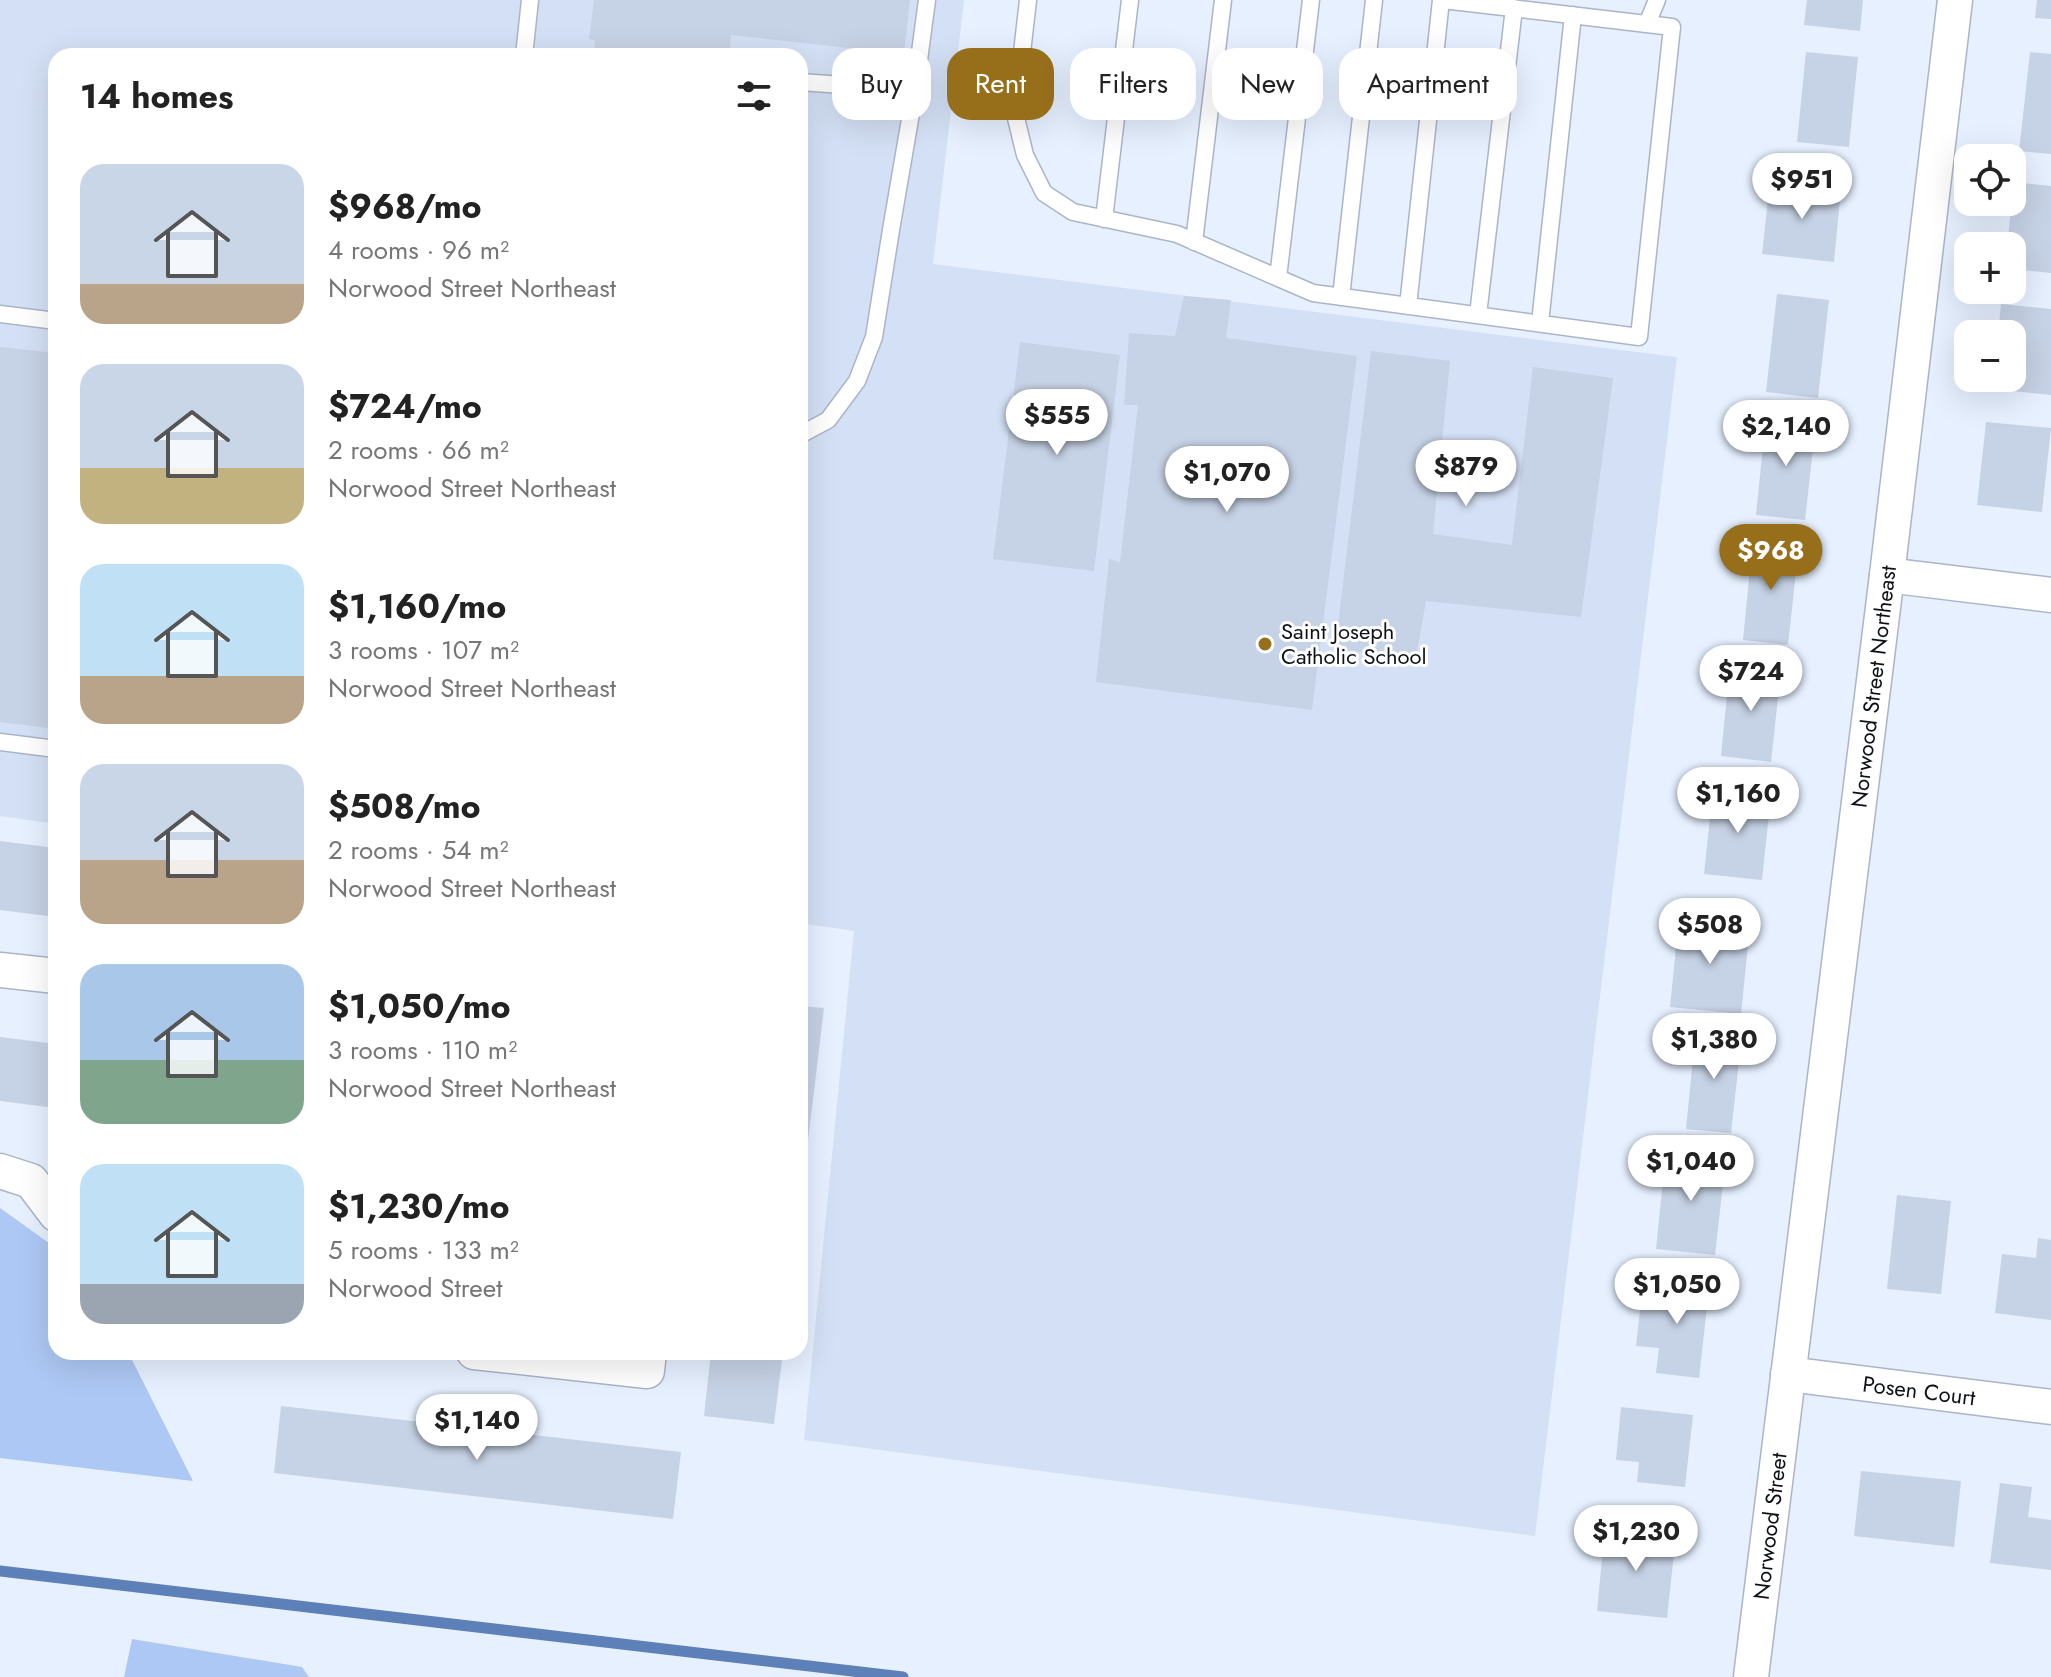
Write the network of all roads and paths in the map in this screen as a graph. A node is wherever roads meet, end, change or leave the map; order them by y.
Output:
1 (530, 0) edge
2 (927, 0) edge
3 (1028, 0) edge
4 (1130, 0) edge
5 (1223, 0) edge
6 (1311, 0) edge
7 (1374, 0) edge
8 (1442, 0) edge
9 (1657, 0) edge
10 (1955, 0) edge
11 (1514, 8) junction
12 (1573, 15) junction
13 (1647, 24) junction
14 (525, 48) edge
15 (921, 48) edge
16 (808, 83) edge
17 (832, 84) edge
18 (910, 120) edge
19 (1104, 219) junction
20 (1194, 242) junction
21 (1278, 278) junction
22 (1341, 297) junction
23 (1408, 306) junction
24 (0, 314) edge
25 (1478, 315) junction
26 (48, 320) edge
27 (1540, 323) junction
28 (808, 431) edge
29 (1887, 575) junction
30 (2051, 595) edge
31 (0, 742) edge
32 (48, 748) edge
33 (0, 970) edge
34 (48, 975) edge
35 (0, 1171) edge
36 (48, 1203) edge
37 (547, 1360) edge
38 (648, 1360) edge
39 (1788, 1374) junction
40 (2051, 1407) edge
41 (1751, 1677) edge

1 - 14 lane
2 - 15 lane
3 - 19 lane
4 - 19 lane
5 - 20 lane
6 - 21 lane
7 - 22 lane
8 - 11 lane
8 - 23 lane
9 - 13 lane
10 - 29 street, Norwood Street Northeast
11 - 12 lane
11 - 25 lane
12 - 13 lane
12 - 27 lane
13 - 27 lane
16 - 17 lane
18 - 28 lane
19 - 20 lane
20 - 21 lane
21 - 22 lane
22 - 23 lane
23 - 25 lane
24 - 26 lane
25 - 27 lane
29 - 30 street
29 - 39 street, Norwood Street Northeast
31 - 32 lane
33 - 34 street
35 - 36 street
37 - 38 street
39 - 40 street, Posen Court
39 - 41 street, Norwood Street

